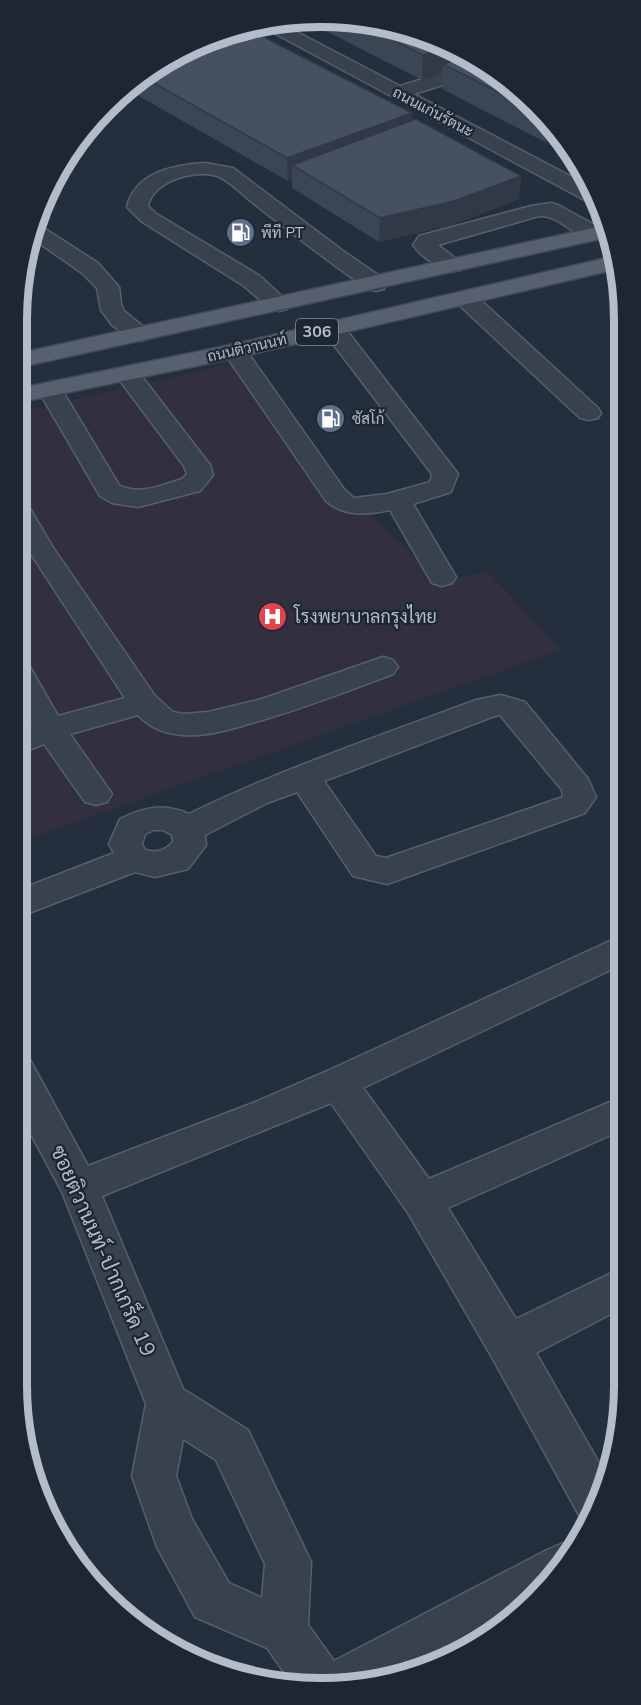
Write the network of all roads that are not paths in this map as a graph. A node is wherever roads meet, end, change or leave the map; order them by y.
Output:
1 (280, 30) edge
2 (476, 71) edge
3 (398, 93) junction
4 (585, 193) edge
5 (600, 233) edge
6 (601, 233) edge
7 (40, 234) edge
8 (608, 264) edge
9 (453, 266) junction
10 (376, 284) junction
11 (465, 298) junction
12 (279, 304) junction
13 (333, 328) junction
14 (140, 334) junction
15 (235, 351) junction
16 (27, 359) edge
17 (127, 374) junction
18 (50, 390) junction
19 (27, 394) edge
20 (589, 413) dead end
21 (397, 499) junction
22 (28, 550) edge
23 (442, 577) dead end
24 (383, 667) dead end
25 (27, 687) edge
26 (144, 703) junction
27 (50, 729) junction
28 (27, 739) edge
29 (302, 777) junction
30 (96, 794) dead end
31 (27, 901) edge
32 (614, 953) edge
33 (338, 1083) junction
34 (27, 1090) edge
35 (614, 1116) edge
36 (79, 1187) junction
37 (422, 1201) junction
38 (614, 1291) edge
39 (508, 1345) junction
40 (168, 1404) junction
41 (593, 1495) edge
42 (541, 1577) edge
43 (284, 1631) junction
44 (357, 1675) edge
45 (317, 1678) edge

1 - 3 street, ถนนแก่นรัตนะ
2 - 3 street
3 - 4 street, ถนนแก่นรัตนะ
5 - 9 street
6 - 9 main road, 306
7 - 14 street
8 - 11 main road, ถนนติวานนท์ / 306
9 - 10 main road, 306
10 - 12 main road, 306
10 - 12 street
11 - 13 main road, ถนนติวานนท์ / 306
11 - 20 street
12 - 14 main road, 306
13 - 15 main road, ถนนติวานนท์ / 306
13 - 21 street
14 - 16 main road, 306
15 - 17 main road, ถนนติวานนท์ / 306
15 - 21 street
17 - 18 main road, ถนนติวานนท์ / 306
17 - 18 street
18 - 19 main road, ถนนติวานนท์ / 306
21 - 23 street
22 - 26 street
24 - 26 street
25 - 27 street
26 - 27 street
27 - 28 street
27 - 30 street
29 - 29 street
29 - 31 street
32 - 33 street
33 - 36 street
33 - 37 street
34 - 36 street, ซอยติวานนท์-ปากเกร็ด 19
35 - 37 street
36 - 40 street, ซอยติวานนท์-ปากเกร็ด 19
37 - 39 street
38 - 39 street
39 - 41 street
40 - 43 street
40 - 43 street
42 - 44 street
43 - 45 street

